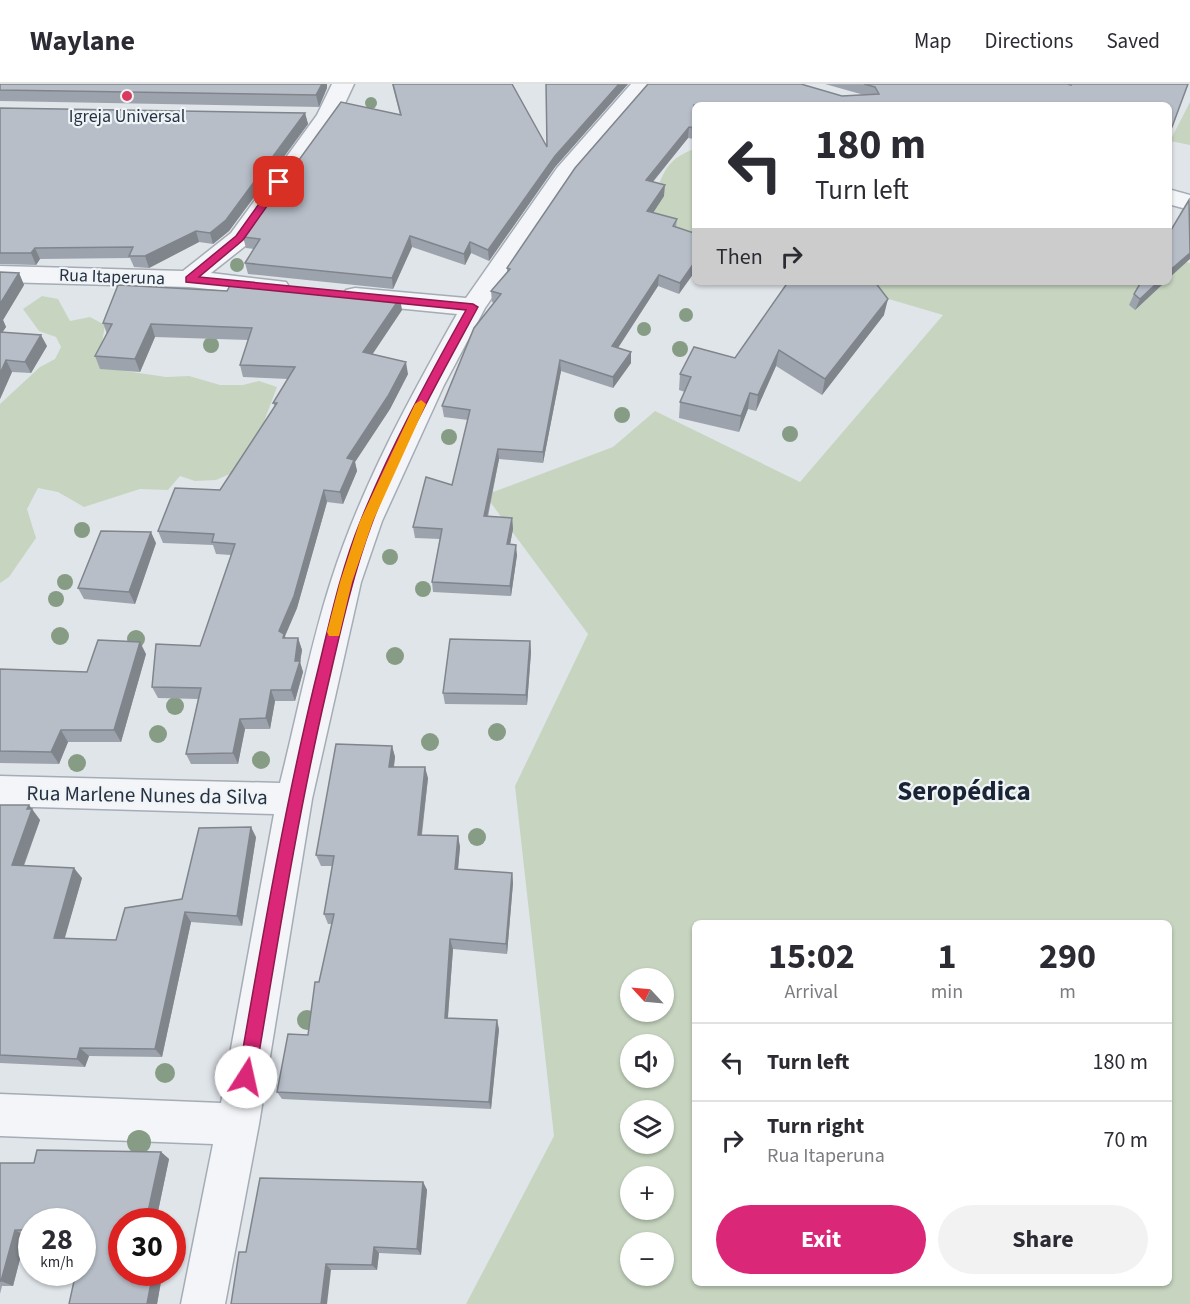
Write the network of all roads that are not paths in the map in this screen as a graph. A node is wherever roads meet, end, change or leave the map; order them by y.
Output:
1 (343, 84) edge
2 (643, 84) edge
3 (1172, 197) edge
4 (1190, 203) edge
5 (0, 274) edge
6 (189, 279) junction
7 (296, 290) edge
8 (331, 293) edge
9 (473, 307) junction
10 (0, 791) edge
11 (294, 799) junction
12 (0, 1115) edge
13 (238, 1124) junction
14 (203, 1304) edge

1 - 6 street, Rua Itaperuna
2 - 9 street
3 - 4 street
5 - 6 street, Rua Itaperuna
6 - 7 street
8 - 9 street
9 - 11 street
10 - 11 street, Rua Marlene Nunes da Silva
11 - 13 street
12 - 13 street
13 - 14 street

